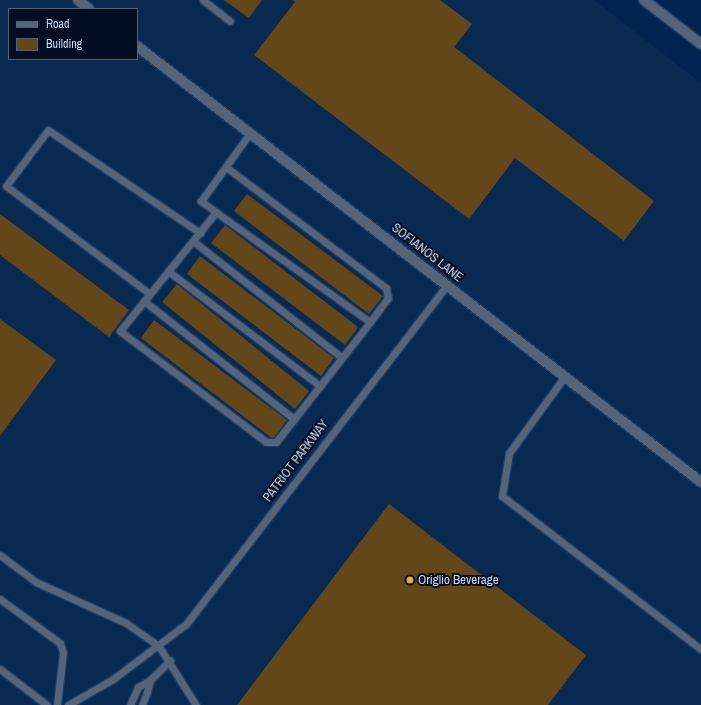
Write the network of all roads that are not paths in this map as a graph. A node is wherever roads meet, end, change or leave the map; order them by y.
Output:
1 (78, 0) edge
2 (203, 0) edge
3 (644, 0) edge
4 (88, 8) edge
5 (230, 21) dead end
6 (701, 44) edge
7 (138, 47) edge
8 (250, 133) junction
9 (226, 167) junction
10 (216, 212) junction
11 (200, 233) junction
12 (193, 241) junction
13 (168, 271) junction
14 (447, 285) junction
15 (150, 294) junction
16 (144, 301) junction
17 (370, 322) junction
18 (342, 358) junction
19 (565, 376) junction
20 (320, 386) junction
21 (294, 419) junction
22 (701, 482) edge
23 (0, 555) edge
24 (0, 599) edge
25 (158, 645) junction
26 (701, 649) edge
27 (170, 662) junction
28 (0, 669) edge
29 (150, 680) junction
30 (47, 705) edge
31 (56, 705) edge
32 (68, 705) edge
33 (130, 705) edge
34 (142, 705) edge
35 (196, 705) edge

1 - 4 street
2 - 5 lane
3 - 6 street
7 - 8 street, SOFIANOS LANE
8 - 9 lane
8 - 14 street, SOFIANOS LANE
9 - 10 lane
9 - 17 lane
10 - 11 lane
10 - 17 lane
11 - 12 lane
11 - 15 lane
12 - 13 lane
12 - 18 lane
13 - 15 lane
13 - 20 lane
14 - 19 street, SOFIANOS LANE
14 - 25 lane, PATRIOT PARKWAY
15 - 16 lane
16 - 21 lane
16 - 21 lane
17 - 18 lane
18 - 20 lane
19 - 22 street, SOFIANOS LANE
19 - 26 lane
20 - 21 lane
23 - 25 lane
24 - 31 lane
25 - 27 lane
25 - 32 lane, PATRIOT PARKWAY
27 - 29 lane
27 - 35 lane
28 - 30 lane
29 - 33 lane
29 - 34 lane

